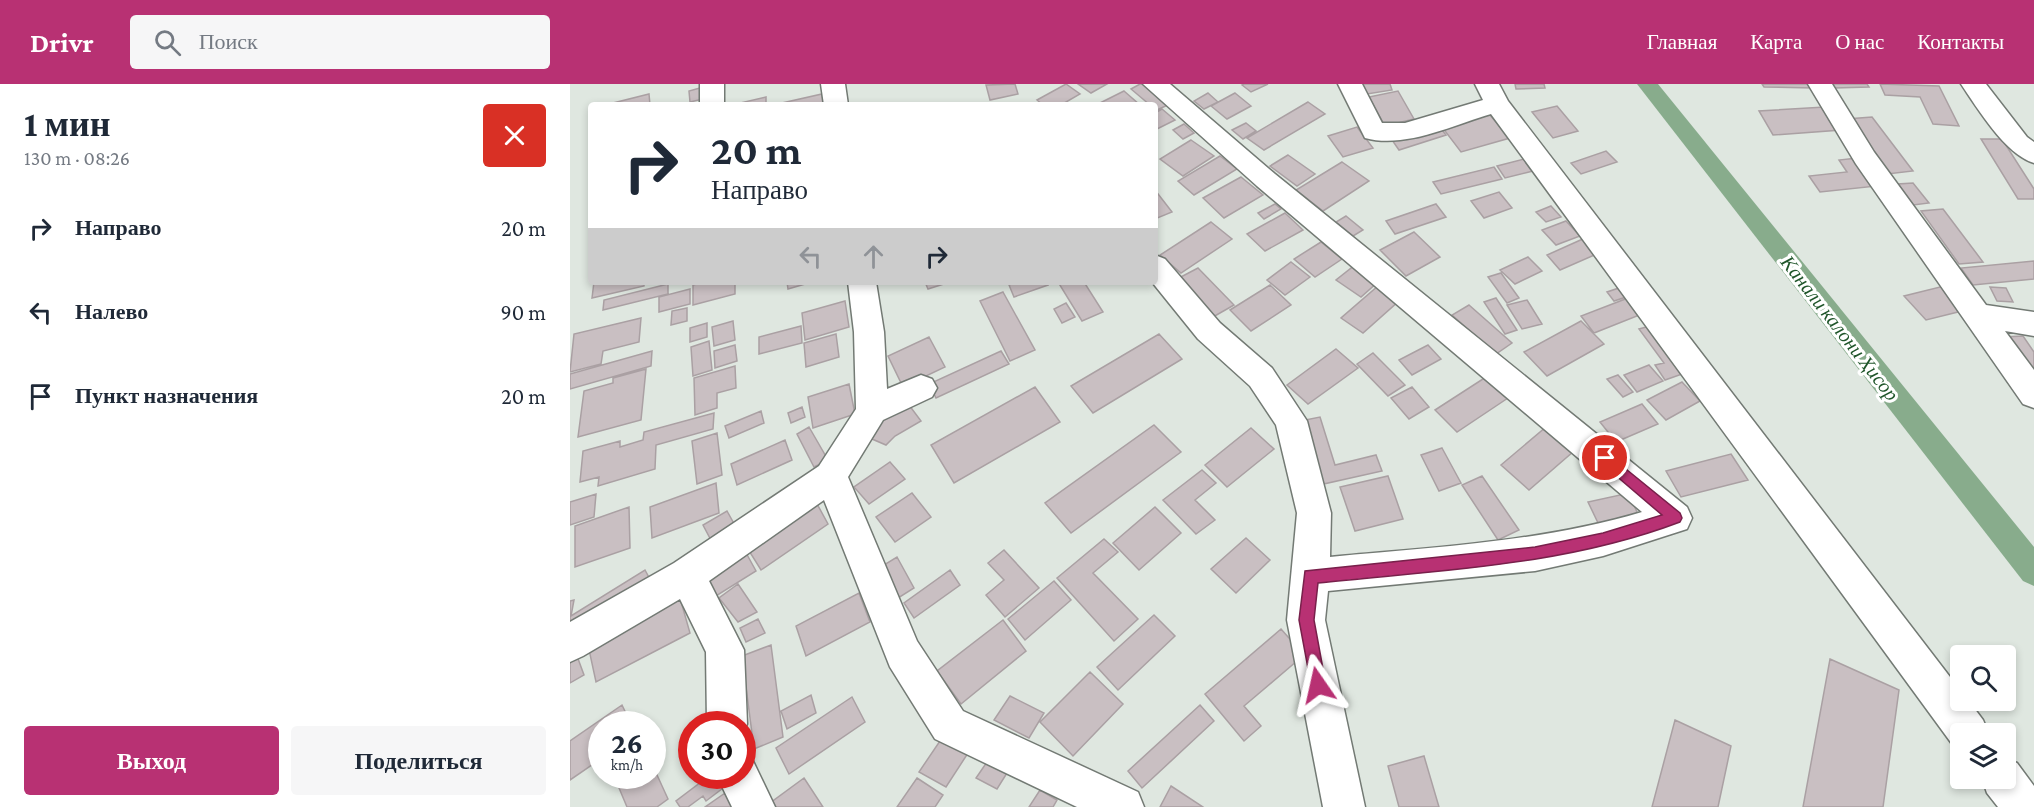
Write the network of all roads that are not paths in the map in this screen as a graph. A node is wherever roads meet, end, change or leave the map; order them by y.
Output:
1 (712, 84) edge
2 (833, 84) edge
3 (1155, 84) edge
4 (1350, 84) edge
5 (1821, 84) edge
6 (1973, 84) edge
7 (1492, 94) edge
8 (712, 102) edge
9 (836, 102) edge
10 (2034, 154) edge
11 (1158, 270) edge
12 (862, 285) edge
13 (1977, 315) junction
14 (2034, 324) edge
15 (921, 388) dead end
16 (2034, 394) edge
17 (872, 411) junction
18 (831, 476) junction
19 (687, 575) junction
20 (1311, 576) junction
21 (570, 643) edge
22 (726, 711) edge
23 (1961, 723) edge
24 (745, 789) edge
25 (2010, 789) edge
26 (754, 807) edge
27 (1123, 807) edge
28 (1344, 807) edge
29 (2024, 807) edge

1 - 8 street
2 - 9 street
3 - 20 street
4 - 7 street
5 - 13 street
6 - 10 street
7 - 23 street
11 - 20 street
12 - 17 street
13 - 14 street
13 - 16 street
15 - 17 street
17 - 18 street
18 - 19 street
18 - 27 street
19 - 21 street
19 - 22 street
20 - 28 street
24 - 26 street
25 - 29 street

